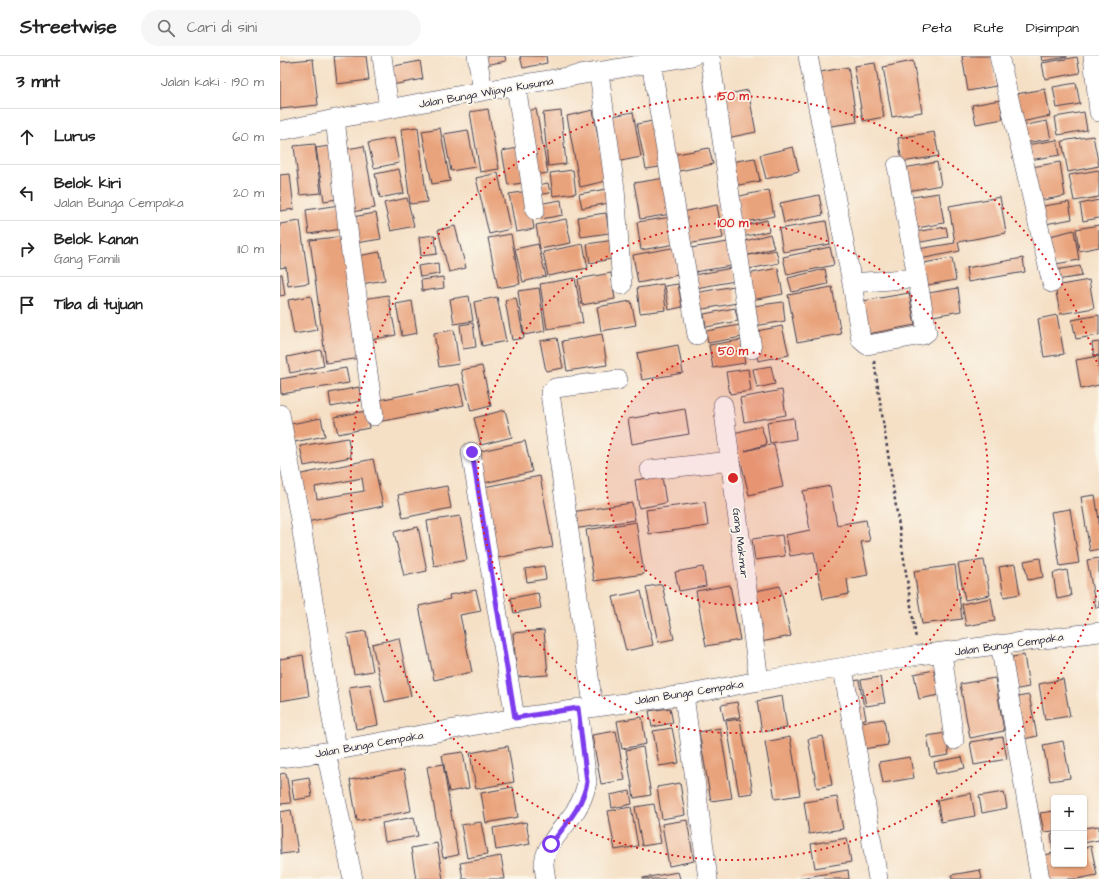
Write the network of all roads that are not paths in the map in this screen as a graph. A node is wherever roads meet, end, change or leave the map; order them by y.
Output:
1 (382, 56) edge
2 (477, 56) edge
3 (694, 56) edge
4 (710, 56) edge
5 (808, 56) edge
6 (999, 56) edge
7 (1093, 56) edge
8 (651, 60) edge
9 (598, 72) junction
10 (516, 86) junction
11 (483, 90) junction
12 (389, 109) junction
13 (1099, 112) edge
14 (335, 119) junction
15 (280, 131) edge
16 (897, 166) dead end
17 (535, 210) dead end
18 (917, 278) junction
19 (852, 283) junction
20 (1052, 283) dead end
21 (622, 285) dead end
22 (697, 335) dead end
23 (752, 349) dead end
24 (618, 380) dead end
25 (723, 405) dead end
26 (280, 414) edge
27 (374, 416) dead end
28 (472, 452) dead end
29 (730, 461) junction
30 (650, 470) dead end
31 (1099, 632) edge
32 (1000, 644) junction
33 (942, 653) junction
34 (843, 668) junction
35 (759, 681) junction
36 (684, 695) junction
37 (586, 707) junction
38 (515, 718) junction
39 (954, 740) dead end
40 (331, 751) junction
41 (280, 758) edge
42 (353, 879) edge
43 (546, 879) edge
44 (708, 879) edge
45 (878, 879) edge
46 (1040, 879) edge

1 - 12 street
2 - 11 street
3 - 8 street, Jalan Bunga Wijaya Kusuma
4 - 23 street
5 - 19 street
6 - 20 street
7 - 13 street
8 - 9 street, Jalan Bunga Wijaya Kusuma
8 - 22 street
9 - 10 street, Jalan Bunga Wijaya Kusuma
9 - 21 street
10 - 11 street, Jalan Bunga Wijaya Kusuma
10 - 17 street
11 - 12 street, Jalan Bunga Wijaya Kusuma
12 - 14 street, Jalan Bunga Wijaya Kusuma
14 - 15 street, Jalan Bunga Wijaya Kusuma
14 - 27 street
16 - 18 street
18 - 19 street
18 - 19 street
24 - 37 street
25 - 29 street, Gang Makmur
26 - 40 street
28 - 38 street
29 - 30 street
29 - 35 street, Gang Makmur
31 - 32 street, Jalan Bunga Cempaka
32 - 33 street, Jalan Bunga Cempaka
32 - 46 street
33 - 34 street, Jalan Bunga Cempaka
33 - 39 street
34 - 35 street, Jalan Bunga Cempaka
34 - 45 street
35 - 36 street, Jalan Bunga Cempaka
36 - 37 street, Jalan Bunga Cempaka
36 - 44 street
37 - 38 street, Jalan Bunga Cempaka
37 - 43 street
38 - 40 street, Jalan Bunga Cempaka
40 - 41 street, Jalan Bunga Cempaka
40 - 42 street

